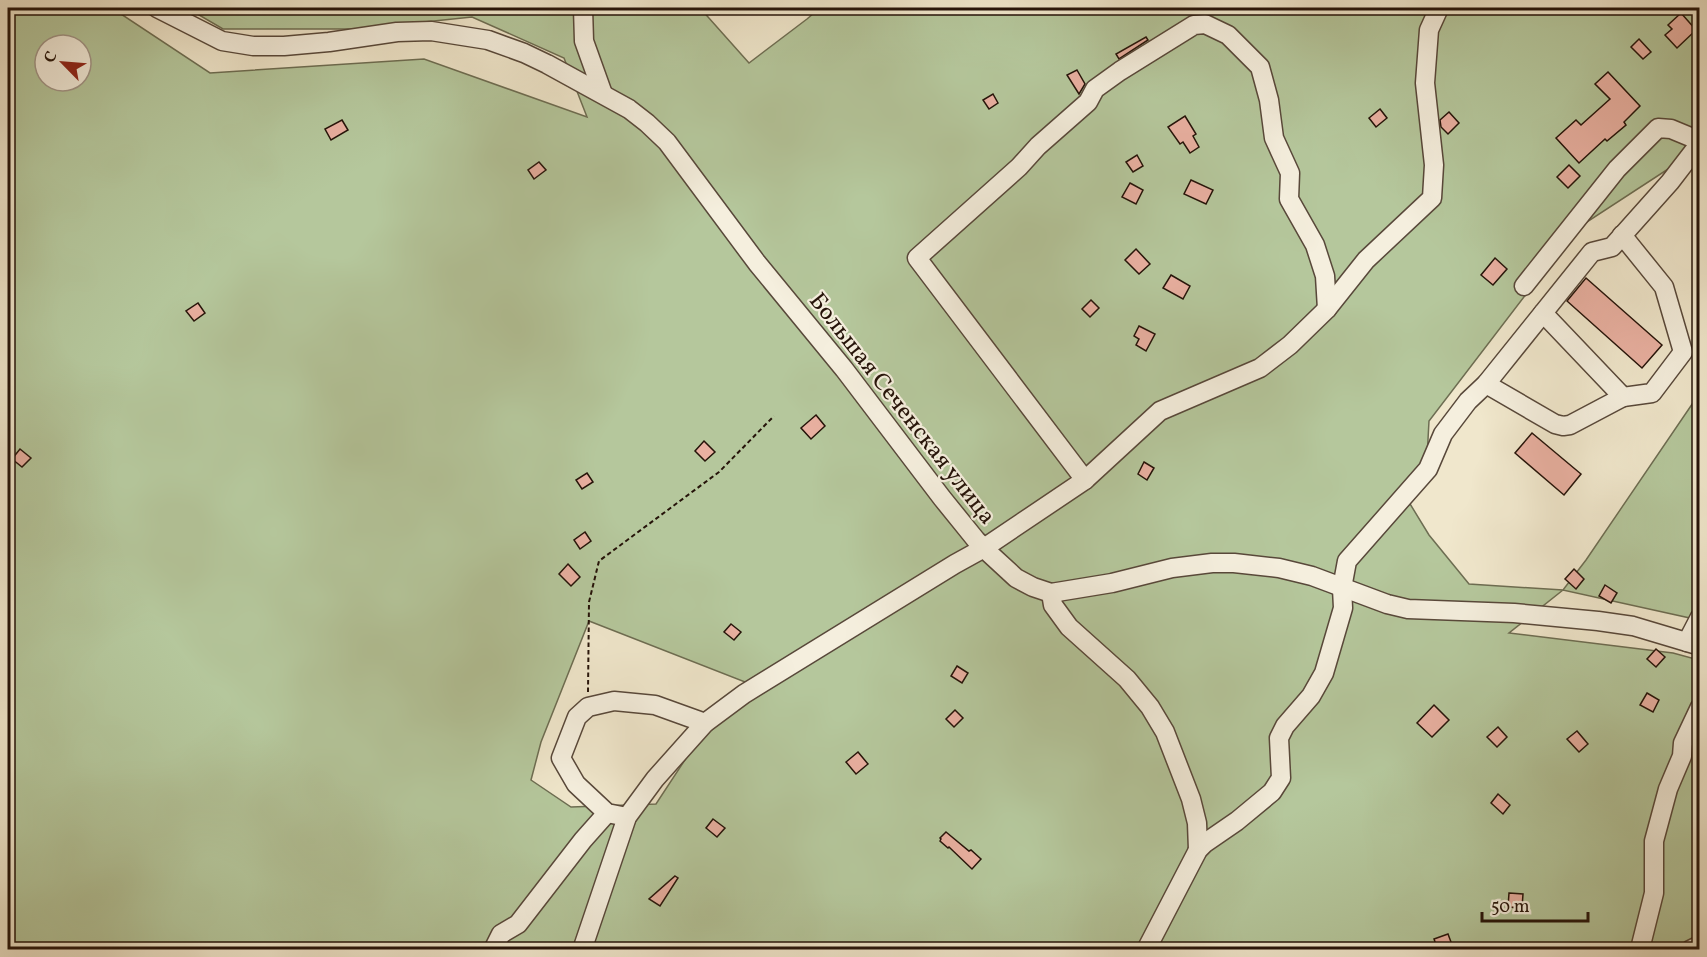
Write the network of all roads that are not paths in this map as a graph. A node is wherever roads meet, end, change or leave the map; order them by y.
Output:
1 (158, 8) edge
2 (583, 8) edge
3 (1439, 8) edge
4 (603, 94) junction
5 (1700, 142) edge
6 (1622, 235) junction
7 (1524, 286) dead end
8 (1327, 309) junction
9 (1543, 313) junction
10 (1486, 384) junction
11 (1623, 397) junction
12 (1085, 480) junction
13 (984, 548) junction
14 (1342, 588) junction
15 (1052, 593) junction
16 (1700, 617) edge
17 (1693, 644) edge
18 (1700, 706) edge
19 (705, 723) junction
20 (607, 813) junction
21 (627, 818) junction
22 (1197, 850) junction
23 (1700, 945) edge
24 (493, 950) edge
25 (582, 950) edge
26 (1146, 950) edge
27 (1642, 950) edge
28 (1690, 950) edge

1 - 4 street, Большая Сеченская улица
2 - 4 street
3 - 8 street
4 - 13 street, Большая Сеченская улица
5 - 6 street
5 - 7 street
6 - 9 street
6 - 11 street
8 - 12 street
8 - 12 street
9 - 10 street
9 - 11 street
10 - 11 street
10 - 14 street
12 - 13 street
13 - 15 street, Большая Сеченская улица
13 - 19 street
14 - 15 street
14 - 17 street
14 - 22 street
15 - 22 street
16 - 17 street
18 - 27 street
19 - 20 street
19 - 21 street
20 - 21 street
20 - 24 street
21 - 25 street
22 - 26 street
23 - 28 street

